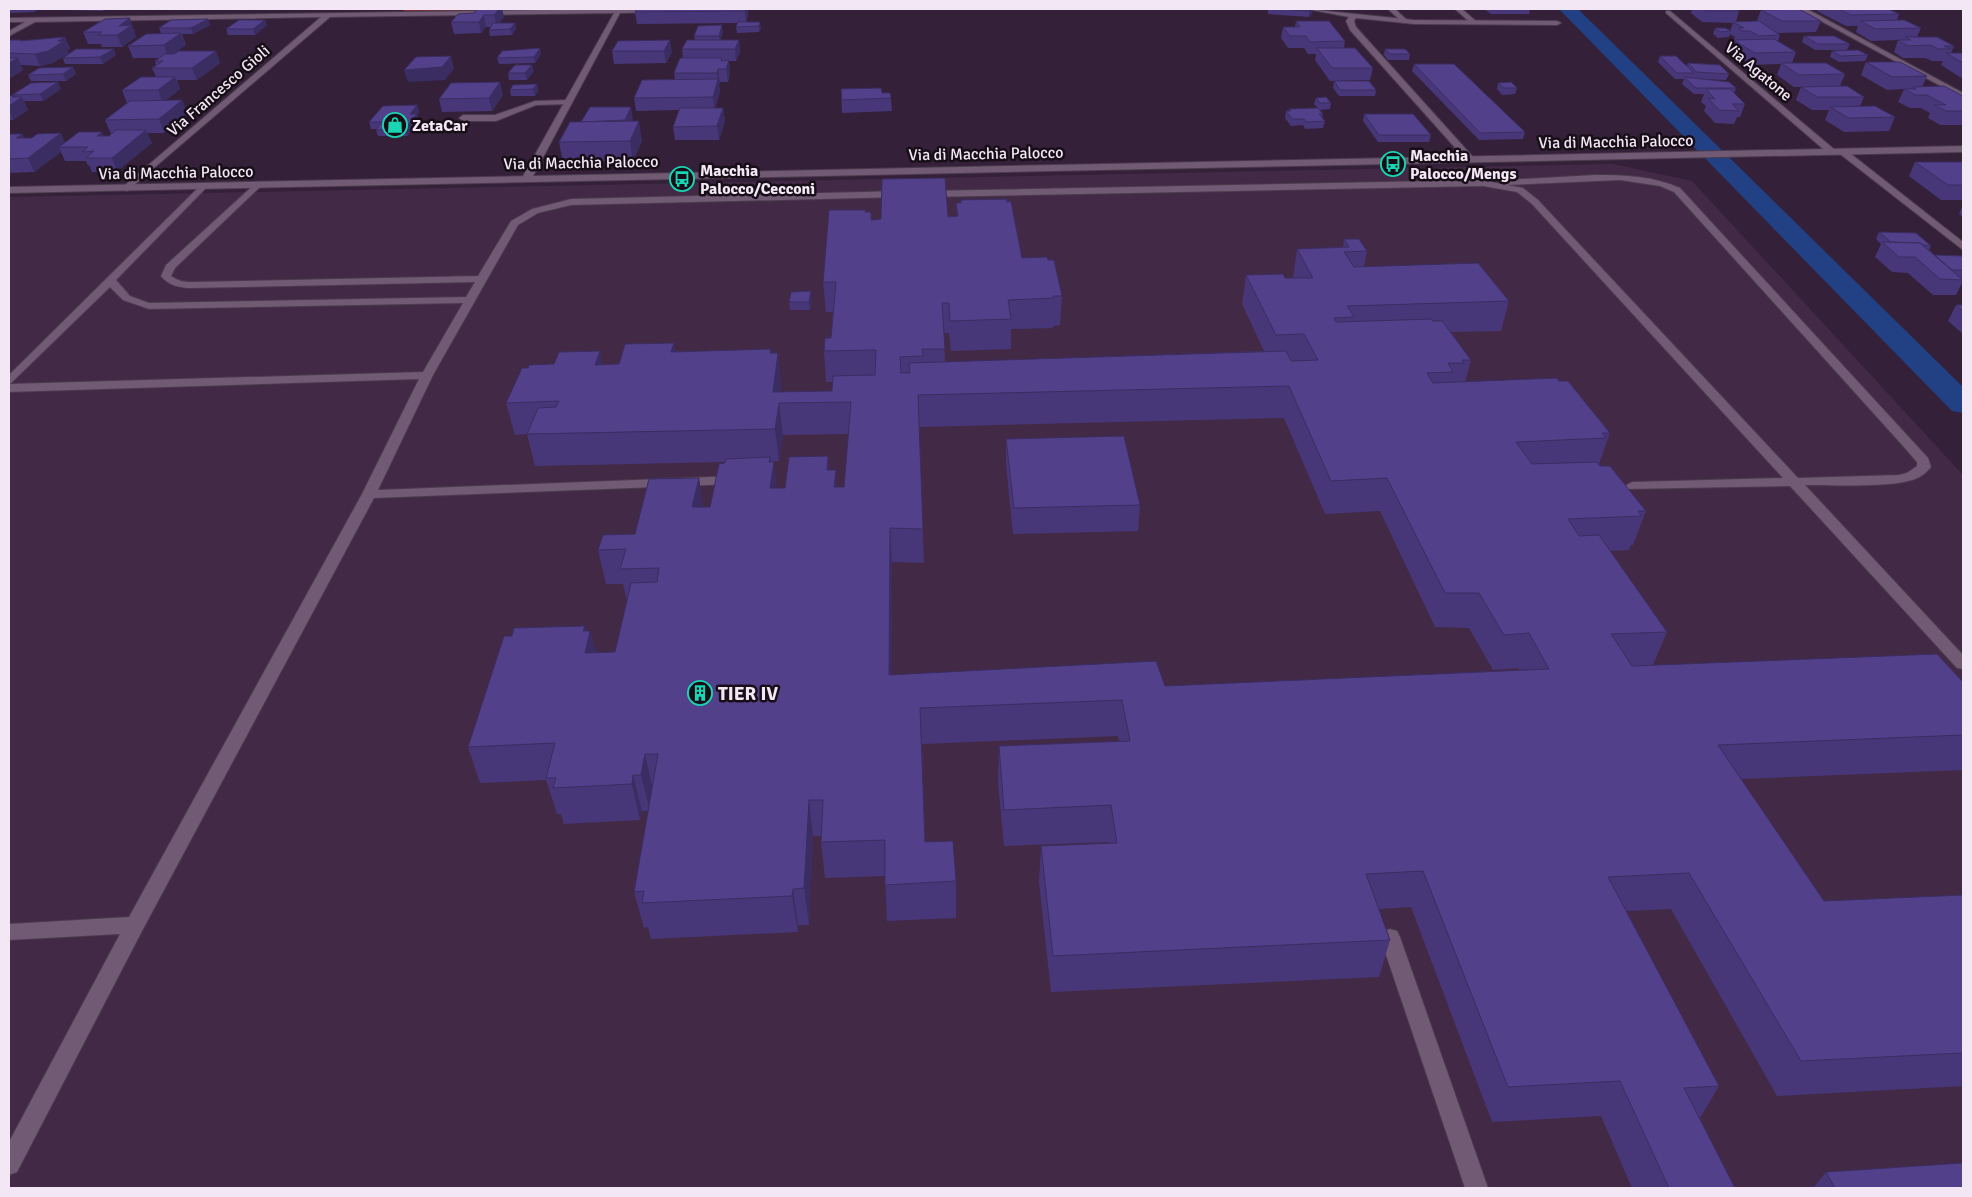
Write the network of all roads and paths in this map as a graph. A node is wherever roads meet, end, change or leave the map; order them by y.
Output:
1 (195, 9) edge
2 (395, 9) edge
3 (619, 9) edge
4 (668, 9) edge
5 (1310, 9) edge
6 (1391, 9) edge
7 (1458, 9) edge
8 (1802, 9) edge
9 (1668, 12) dead end
10 (389, 14) junction
11 (328, 16) junction
12 (1354, 16) junction
13 (184, 17) junction
14 (34, 19) junction
15 (9, 20) edge
16 (1404, 22) junction
17 (1557, 23) dead end
18 (1474, 24) junction
19 (9, 34) edge
20 (1963, 96) edge
21 (568, 102) junction
22 (463, 118) dead end
23 (1963, 149) edge
24 (1832, 152) junction
25 (1843, 152) junction
26 (1470, 159) junction
27 (527, 178) junction
28 (1483, 183) junction
29 (256, 185) junction
30 (203, 186) junction
31 (127, 188) junction
32 (9, 190) edge
33 (1963, 247) edge
34 (481, 278) junction
35 (111, 280) junction
36 (468, 300) junction
37 (427, 375) junction
38 (9, 381) edge
39 (9, 388) edge
40 (746, 479) edge
41 (1794, 482) junction
42 (1632, 486) dead end
43 (369, 494) junction
44 (1963, 664) edge
45 (135, 924) junction
46 (9, 932) edge
47 (1390, 937) edge
48 (9, 1164) edge
49 (1477, 1188) edge

1 - 13 street
2 - 10 street
3 - 4 street
3 - 10 street
3 - 21 street
5 - 12 street
6 - 16 street
7 - 18 street
8 - 20 street
9 - 24 street, Via Agatone
10 - 11 street
11 - 13 street
11 - 31 street, Via Francesco Gioli
12 - 16 street
12 - 26 street
13 - 14 street
14 - 15 street
14 - 19 street
16 - 18 street
17 - 18 street
21 - 22 street
21 - 27 street
23 - 25 street, Via di Macchia Palocco
24 - 25 street, Via di Macchia Palocco
24 - 26 street, Via di Macchia Palocco
25 - 33 street
26 - 27 street, Via di Macchia Palocco
27 - 29 street, Via di Macchia Palocco
28 - 34 street
28 - 41 street
28 - 41 street
29 - 30 street, Via di Macchia Palocco
29 - 34 street
30 - 31 street, Via di Macchia Palocco
30 - 35 street
31 - 32 street, Via di Macchia Palocco
34 - 36 street
35 - 36 street
35 - 38 street
36 - 37 street
37 - 39 street
37 - 43 street
40 - 43 street
41 - 42 street
41 - 44 street
43 - 45 street
45 - 46 street
45 - 48 street
47 - 49 street

